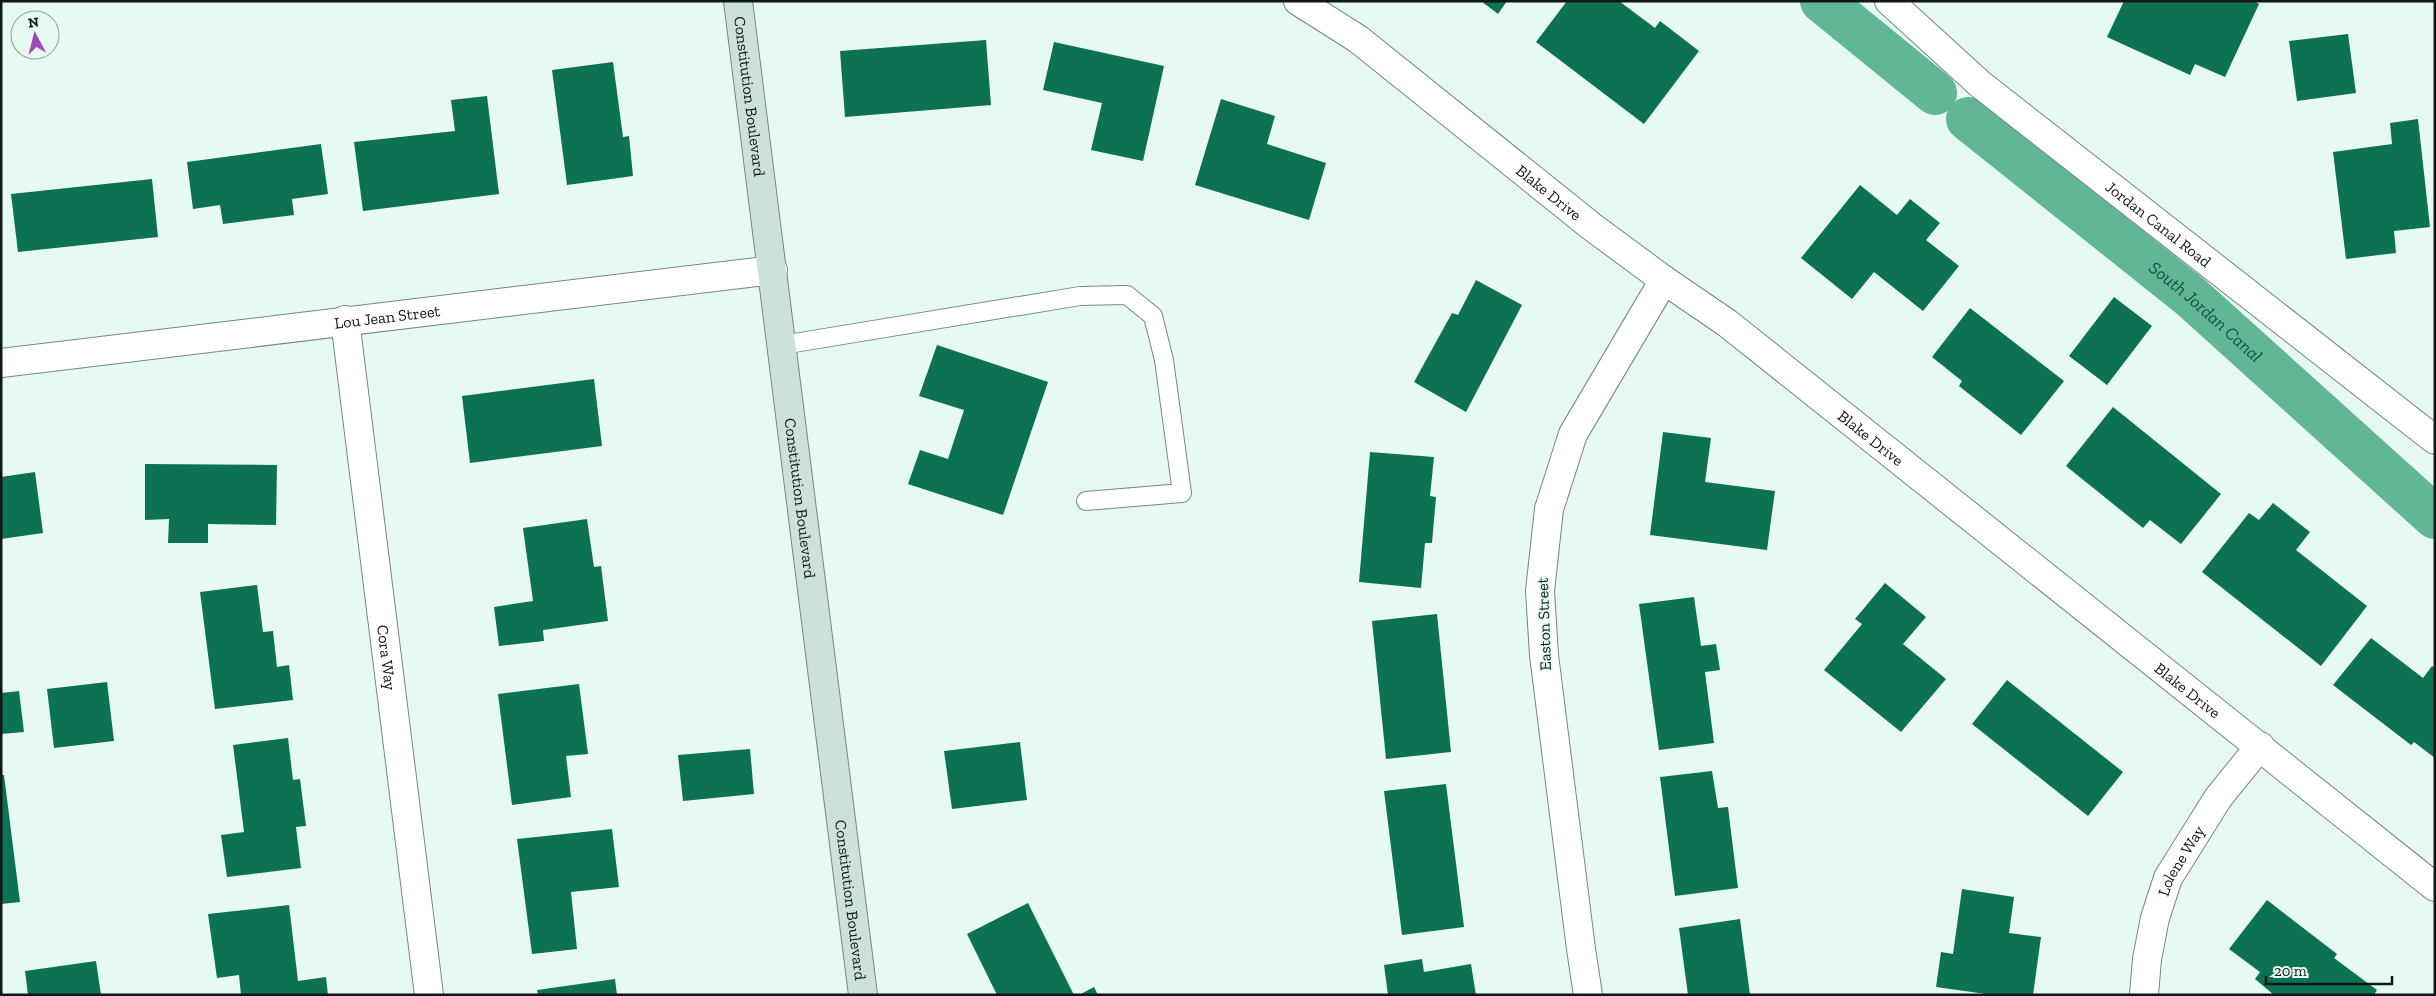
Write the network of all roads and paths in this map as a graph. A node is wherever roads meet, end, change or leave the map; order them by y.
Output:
1 (738, 1) edge
2 (1298, 1) edge
3 (1889, 1) edge
4 (773, 270) junction
5 (1664, 280) junction
6 (346, 320) junction
7 (782, 346) junction
8 (1, 363) edge
9 (2435, 440) edge
10 (1086, 501) dead end
11 (2260, 746) junction
12 (2435, 887) edge
13 (429, 995) edge
14 (863, 995) edge
15 (1588, 995) edge
16 (2144, 995) edge

1 - 4 main road, Constitution Boulevard
2 - 5 street, Blake Drive
3 - 9 street, Jordan Canal Road
4 - 6 street, Lou Jean Street
4 - 7 main road, Constitution Boulevard
5 - 11 street, Blake Drive
5 - 15 street, Easton Street
6 - 8 street, Lou Jean Street
6 - 13 street, Cora Way
7 - 10 lane
7 - 14 main road, Constitution Boulevard
11 - 12 street, Blake Drive
11 - 16 street, Lolene Way

